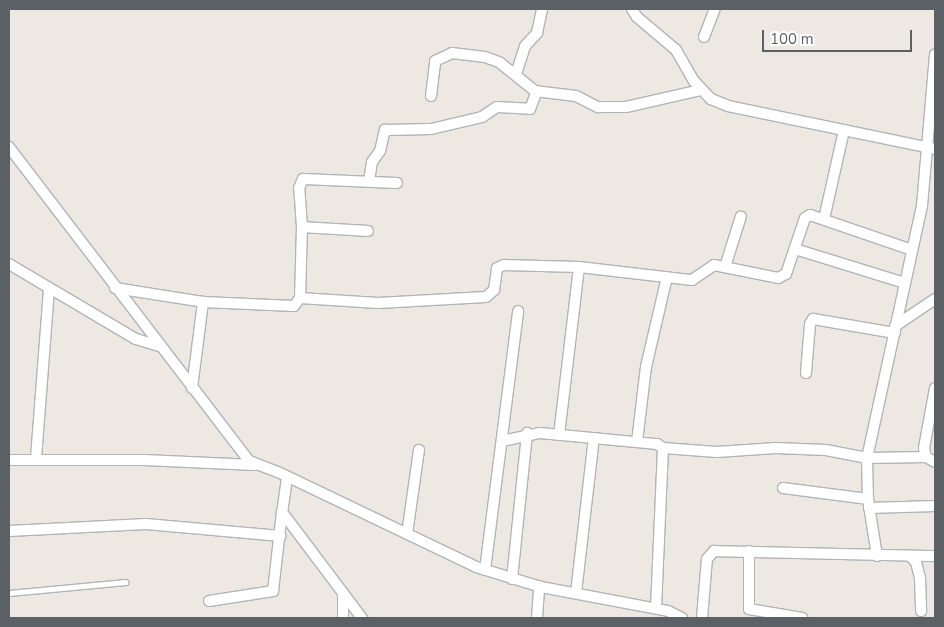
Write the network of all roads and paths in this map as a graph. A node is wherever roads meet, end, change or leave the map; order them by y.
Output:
1 (542, 9) edge
2 (632, 9) edge
3 (715, 9) edge
4 (704, 37) dead end
5 (935, 55) edge
6 (516, 74) junction
7 (701, 90) junction
8 (537, 91) junction
9 (431, 96) dead end
10 (844, 130) junction
11 (9, 148) edge
12 (931, 149) edge
13 (369, 181) junction
14 (397, 182) dead end
15 (741, 216) dead end
16 (824, 219) junction
17 (302, 227) junction
18 (368, 231) dead end
19 (795, 249) junction
20 (912, 250) junction
21 (9, 264) edge
22 (579, 267) junction
23 (725, 267) junction
24 (668, 277) junction
25 (905, 283) junction
26 (49, 288) junction
27 (115, 288) junction
28 (300, 298) junction
29 (935, 299) edge
30 (203, 302) junction
31 (518, 311) dead end
32 (895, 329) junction
33 (158, 346) junction
34 (806, 373) dead end
35 (192, 388) junction
36 (935, 388) edge
37 (527, 433) junction
38 (559, 434) junction
39 (594, 438) junction
40 (502, 441) junction
41 (637, 442) junction
42 (663, 448) junction
43 (418, 450) dead end
44 (36, 458) junction
45 (867, 458) junction
46 (930, 459) edge
47 (9, 460) edge
48 (255, 465) junction
49 (287, 478) junction
50 (783, 488) dead end
51 (869, 504) junction
52 (935, 506) edge
53 (282, 512) junction
54 (9, 531) edge
55 (407, 534) junction
56 (280, 536) junction
57 (749, 551) junction
58 (877, 556) junction
59 (910, 556) junction
60 (935, 556) edge
61 (485, 570) junction
62 (512, 578) junction
63 (125, 582) dead end
64 (539, 586) junction
65 (9, 593) edge
66 (343, 593) junction
67 (576, 594) junction
68 (209, 602) dead end
69 (656, 608) junction
70 (921, 611) dead end
71 (749, 614) edge
72 (342, 618) edge
73 (362, 618) edge
74 (537, 618) edge
75 (682, 618) edge
76 (702, 618) edge
77 (802, 618) edge

1 - 6 street
2 - 7 street
3 - 4 street
5 - 12 street
6 - 8 street
6 - 9 street
7 - 8 street
7 - 10 street
8 - 13 street
10 - 12 street
10 - 16 street
11 - 27 street
12 - 20 street
13 - 14 street
13 - 17 street
15 - 23 street
16 - 19 street
16 - 20 street
17 - 18 street
17 - 28 street
19 - 23 street
19 - 25 street
20 - 25 street
21 - 26 street
22 - 24 street
22 - 28 street
22 - 38 street
23 - 24 street
24 - 41 street
25 - 32 street
26 - 33 street
26 - 44 street
27 - 30 street
27 - 33 street
28 - 30 street
29 - 32 street
30 - 35 street
31 - 40 street
32 - 34 street
32 - 45 street
33 - 35 street
35 - 48 street
36 - 46 street
37 - 38 street
37 - 40 street
37 - 62 street
38 - 39 street
39 - 41 street
39 - 67 street
40 - 61 street
41 - 42 street
42 - 45 street
42 - 69 street
43 - 55 street
44 - 47 street
44 - 48 street
45 - 46 street
45 - 51 street
48 - 49 street
49 - 53 street
49 - 55 street
50 - 51 street
51 - 52 street
51 - 58 street
53 - 56 street
53 - 66 street
54 - 56 street
55 - 61 street
56 - 68 street
57 - 58 street
57 - 71 street
57 - 76 street
58 - 59 street
59 - 60 street
59 - 70 street
61 - 62 street
62 - 64 street
63 - 65 lane
64 - 67 street
64 - 74 street
66 - 72 street
66 - 73 street
67 - 69 street
69 - 75 street
71 - 77 street

